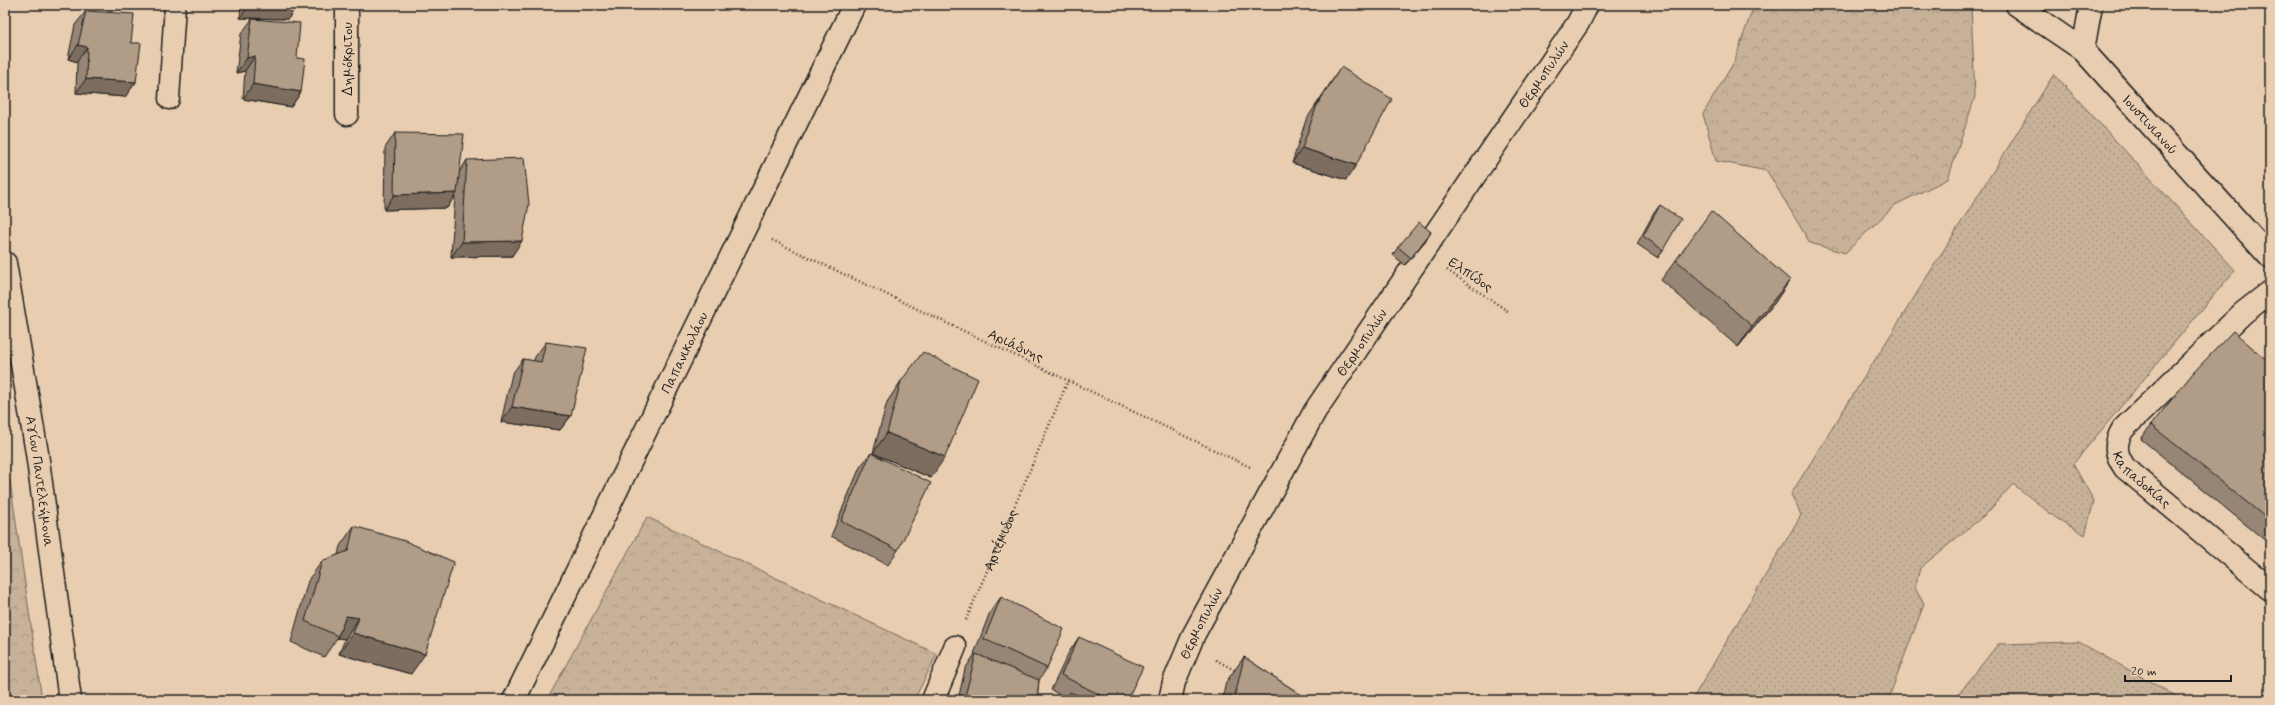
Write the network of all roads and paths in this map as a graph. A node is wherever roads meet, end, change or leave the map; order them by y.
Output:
1 (175, 5) edge
2 (348, 5) edge
3 (854, 5) edge
4 (1587, 5) edge
5 (2017, 5) edge
6 (2091, 5) edge
7 (2083, 50) junction
8 (169, 99) dead end
9 (347, 114) dead end
10 (746, 227) junction
11 (1422, 253) junction
12 (2270, 258) edge
13 (5, 263) edge
14 (2270, 292) edge
15 (1509, 312) dead end
16 (1068, 381) junction
17 (1277, 480) junction
18 (2270, 589) edge
19 (1190, 644) junction
20 (955, 647) joint
21 (1237, 672) dead end
22 (70, 700) edge
23 (514, 700) edge
24 (933, 700) edge
25 (1170, 700) edge

1 - 8 lane
2 - 9 street, Δημόκριτου
3 - 10 street, Παπανικολάου
4 - 11 street, Θερμοπυλών
5 - 7 street, Ιουστινιανού
6 - 7 street
7 - 12 street, Ιουστινιανού
10 - 16 path, Αριάδνης
10 - 23 street, Παπανικολάου
11 - 15 path, Ελπίδος
11 - 17 street, Θερμοπυλών
13 - 22 street, Αγίου Παντελεήμονα
14 - 18 street, Καπαδοκίας
16 - 17 path, Αριάδνης
16 - 20 path, Αρτέμιδος
17 - 19 street, Θερμοπυλών
19 - 21 path
19 - 25 street, Θερμοπυλών
20 - 24 street

